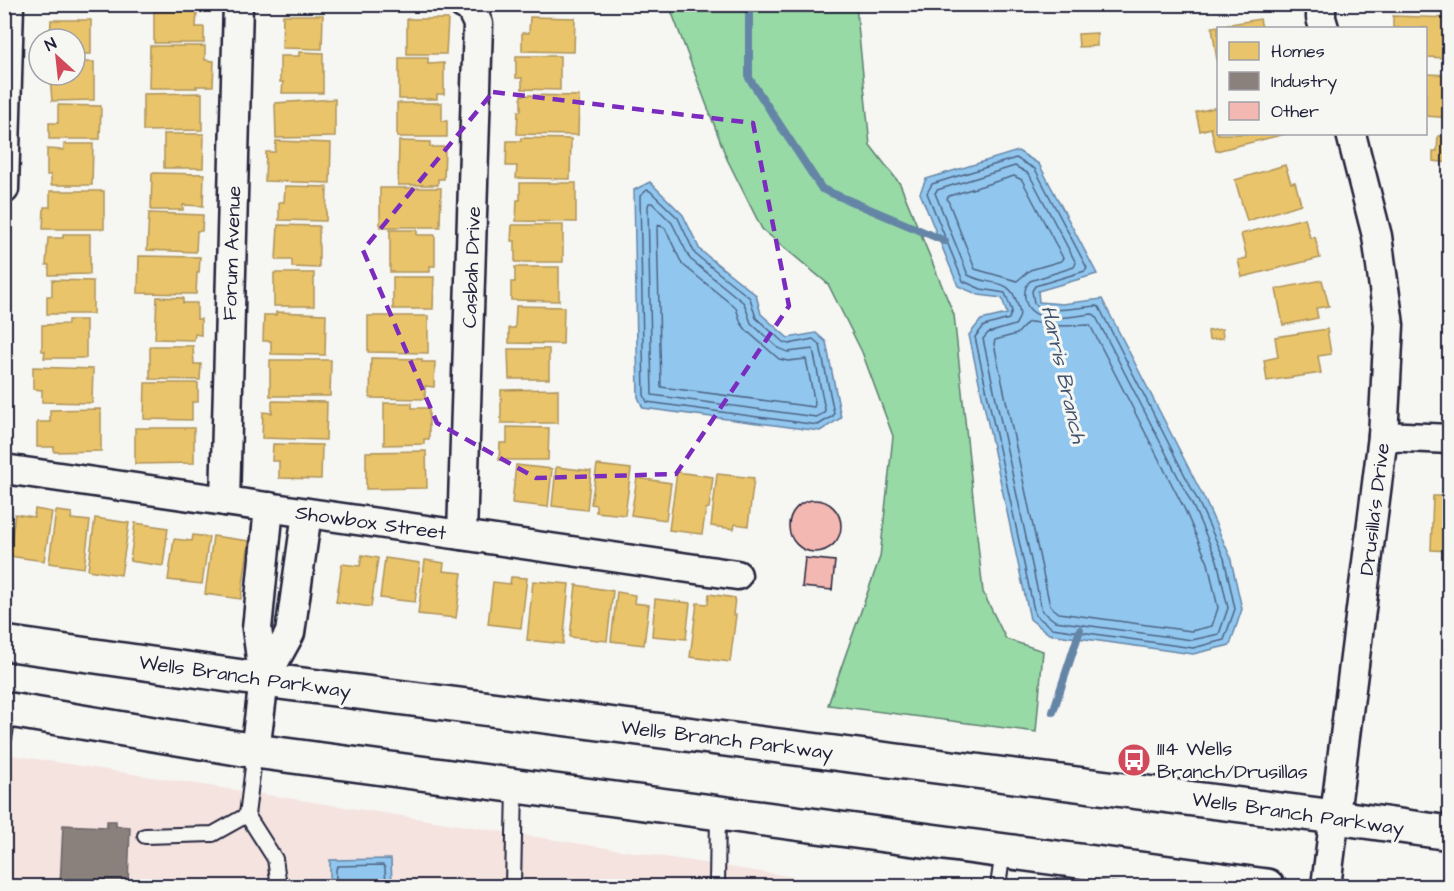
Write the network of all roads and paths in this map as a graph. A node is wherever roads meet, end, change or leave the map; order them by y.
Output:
1 (9, 4) edge
2 (238, 4) edge
3 (463, 4) edge
4 (1322, 4) edge
5 (1324, 27) edge
6 (1351, 135) edge
7 (4, 189) edge
8 (1383, 436) junction
9 (1449, 439) edge
10 (4, 469) edge
11 (225, 501) junction
12 (269, 507) junction
13 (307, 513) junction
14 (462, 536) junction
15 (737, 575) dead end
16 (4, 643) edge
17 (264, 680) junction
18 (6, 719) edge
19 (255, 752) junction
20 (515, 786) junction
21 (718, 813) junction
22 (247, 815) junction
23 (1335, 816) junction
24 (1449, 833) edge
25 (146, 836) dead end
26 (1003, 851) junction
27 (279, 886) edge
28 (513, 886) edge
29 (717, 886) edge
30 (998, 886) edge
31 (1268, 886) edge
32 (1326, 886) edge

1 - 7 street
2 - 11 street, Forum Avenue
3 - 14 street, Casbah Drive
4 - 5 street
6 - 8 street, Drusilla's Drive
8 - 9 street
8 - 23 street, Drusilla's Drive
10 - 11 street, Showbox Street
11 - 12 street, Showbox Street
12 - 13 street, Showbox Street
12 - 17 street
13 - 14 street, Showbox Street
13 - 17 street
14 - 15 street, Showbox Street
16 - 17 main road, Wells Branch Parkway
17 - 19 street
17 - 23 main road, Wells Branch Parkway
18 - 19 main road
19 - 20 main road
19 - 22 lane
20 - 21 main road
20 - 28 lane
21 - 26 main road
21 - 29 lane
22 - 25 lane
22 - 27 lane
23 - 24 main road, Wells Branch Parkway
23 - 32 street, Drusilla's Drive
26 - 30 lane
26 - 31 main road

